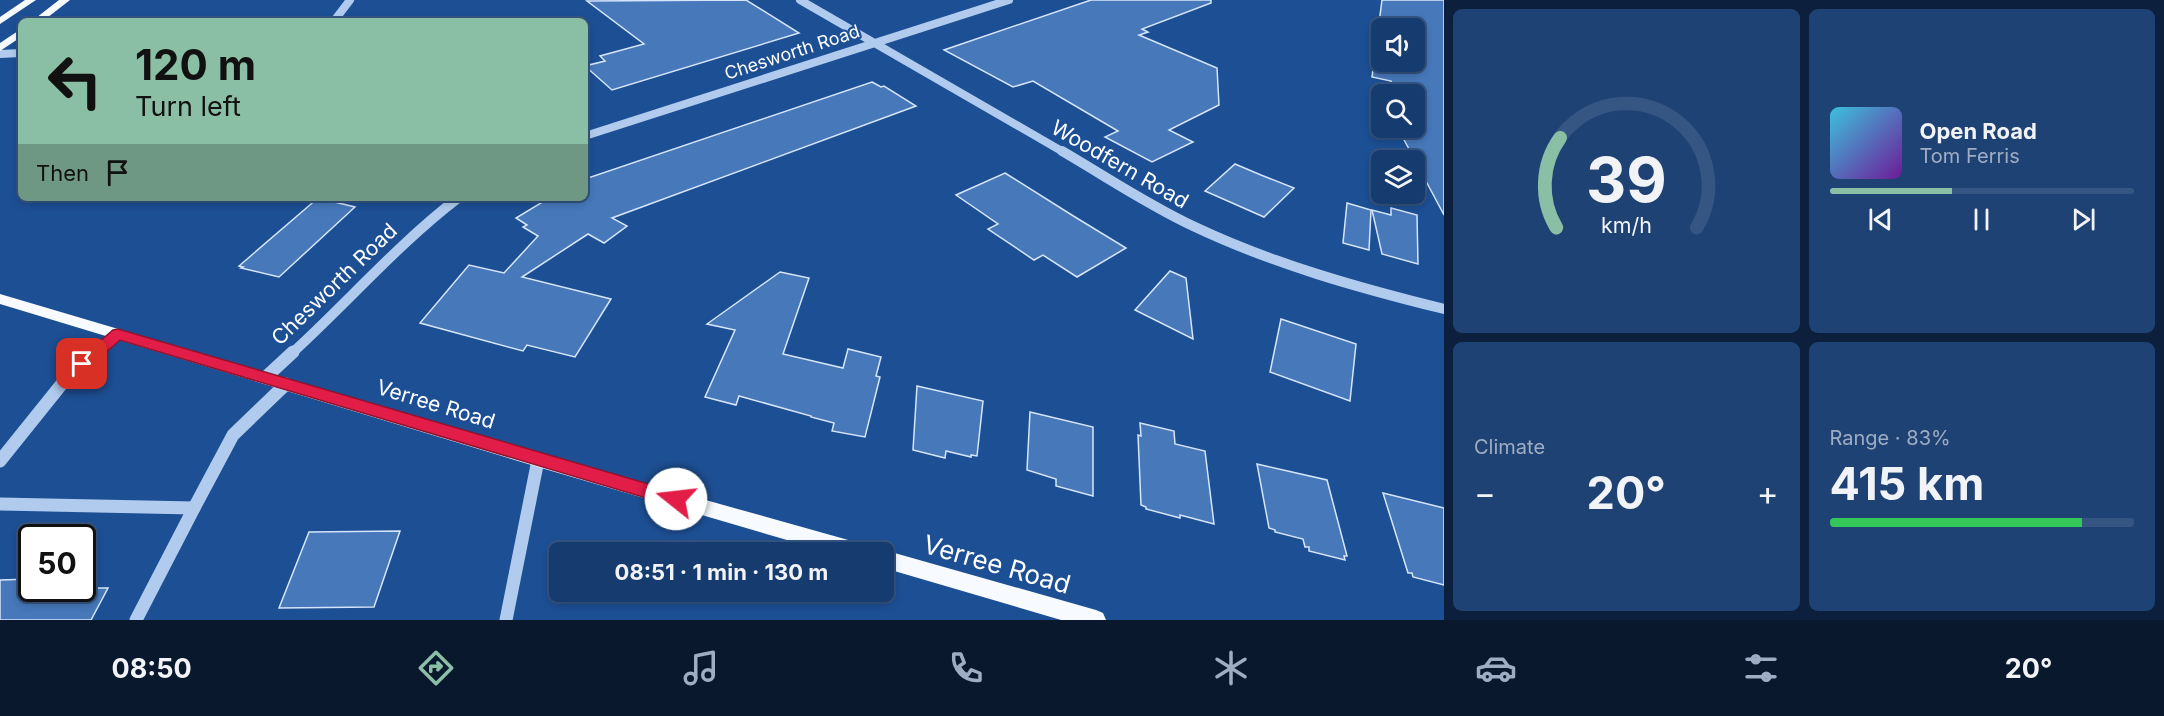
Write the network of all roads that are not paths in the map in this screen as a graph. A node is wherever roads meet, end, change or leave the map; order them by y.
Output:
1 (31, 0) edge
2 (65, 0) edge
3 (350, 0) edge
4 (800, 0) edge
5 (1009, 0) edge
6 (41, 18) edge
7 (336, 18) edge
8 (0, 21) edge
9 (18, 34) edge
10 (878, 44) junction
11 (0, 48) edge
12 (18, 53) edge
13 (0, 54) edge
14 (588, 135) edge
15 (454, 201) edge
16 (0, 299) edge
17 (1444, 309) edge
18 (118, 334) junction
19 (266, 377) junction
20 (286, 384) junction
21 (538, 460) junction
22 (0, 461) edge
23 (0, 504) edge
24 (194, 508) junction
25 (824, 542) edge
26 (894, 562) edge
27 (136, 620) edge
28 (506, 620) edge
29 (1096, 620) edge

1 - 8 main road
2 - 6 main road
3 - 7 street
4 - 10 street, Woodfern Road
5 - 10 street, Chesworth Road
9 - 11 main road
10 - 14 street, Chesworth Road
10 - 17 street, Woodfern Road
12 - 13 street
15 - 19 street, Chesworth Road
16 - 18 main road, Verree Road
18 - 19 main road, Verree Road
18 - 22 street
19 - 20 main road, Verree Road
20 - 21 main road, Verree Road
20 - 24 street
21 - 25 main road, Verree Road
21 - 28 street
23 - 24 street
24 - 27 street
26 - 29 main road, Verree Road

